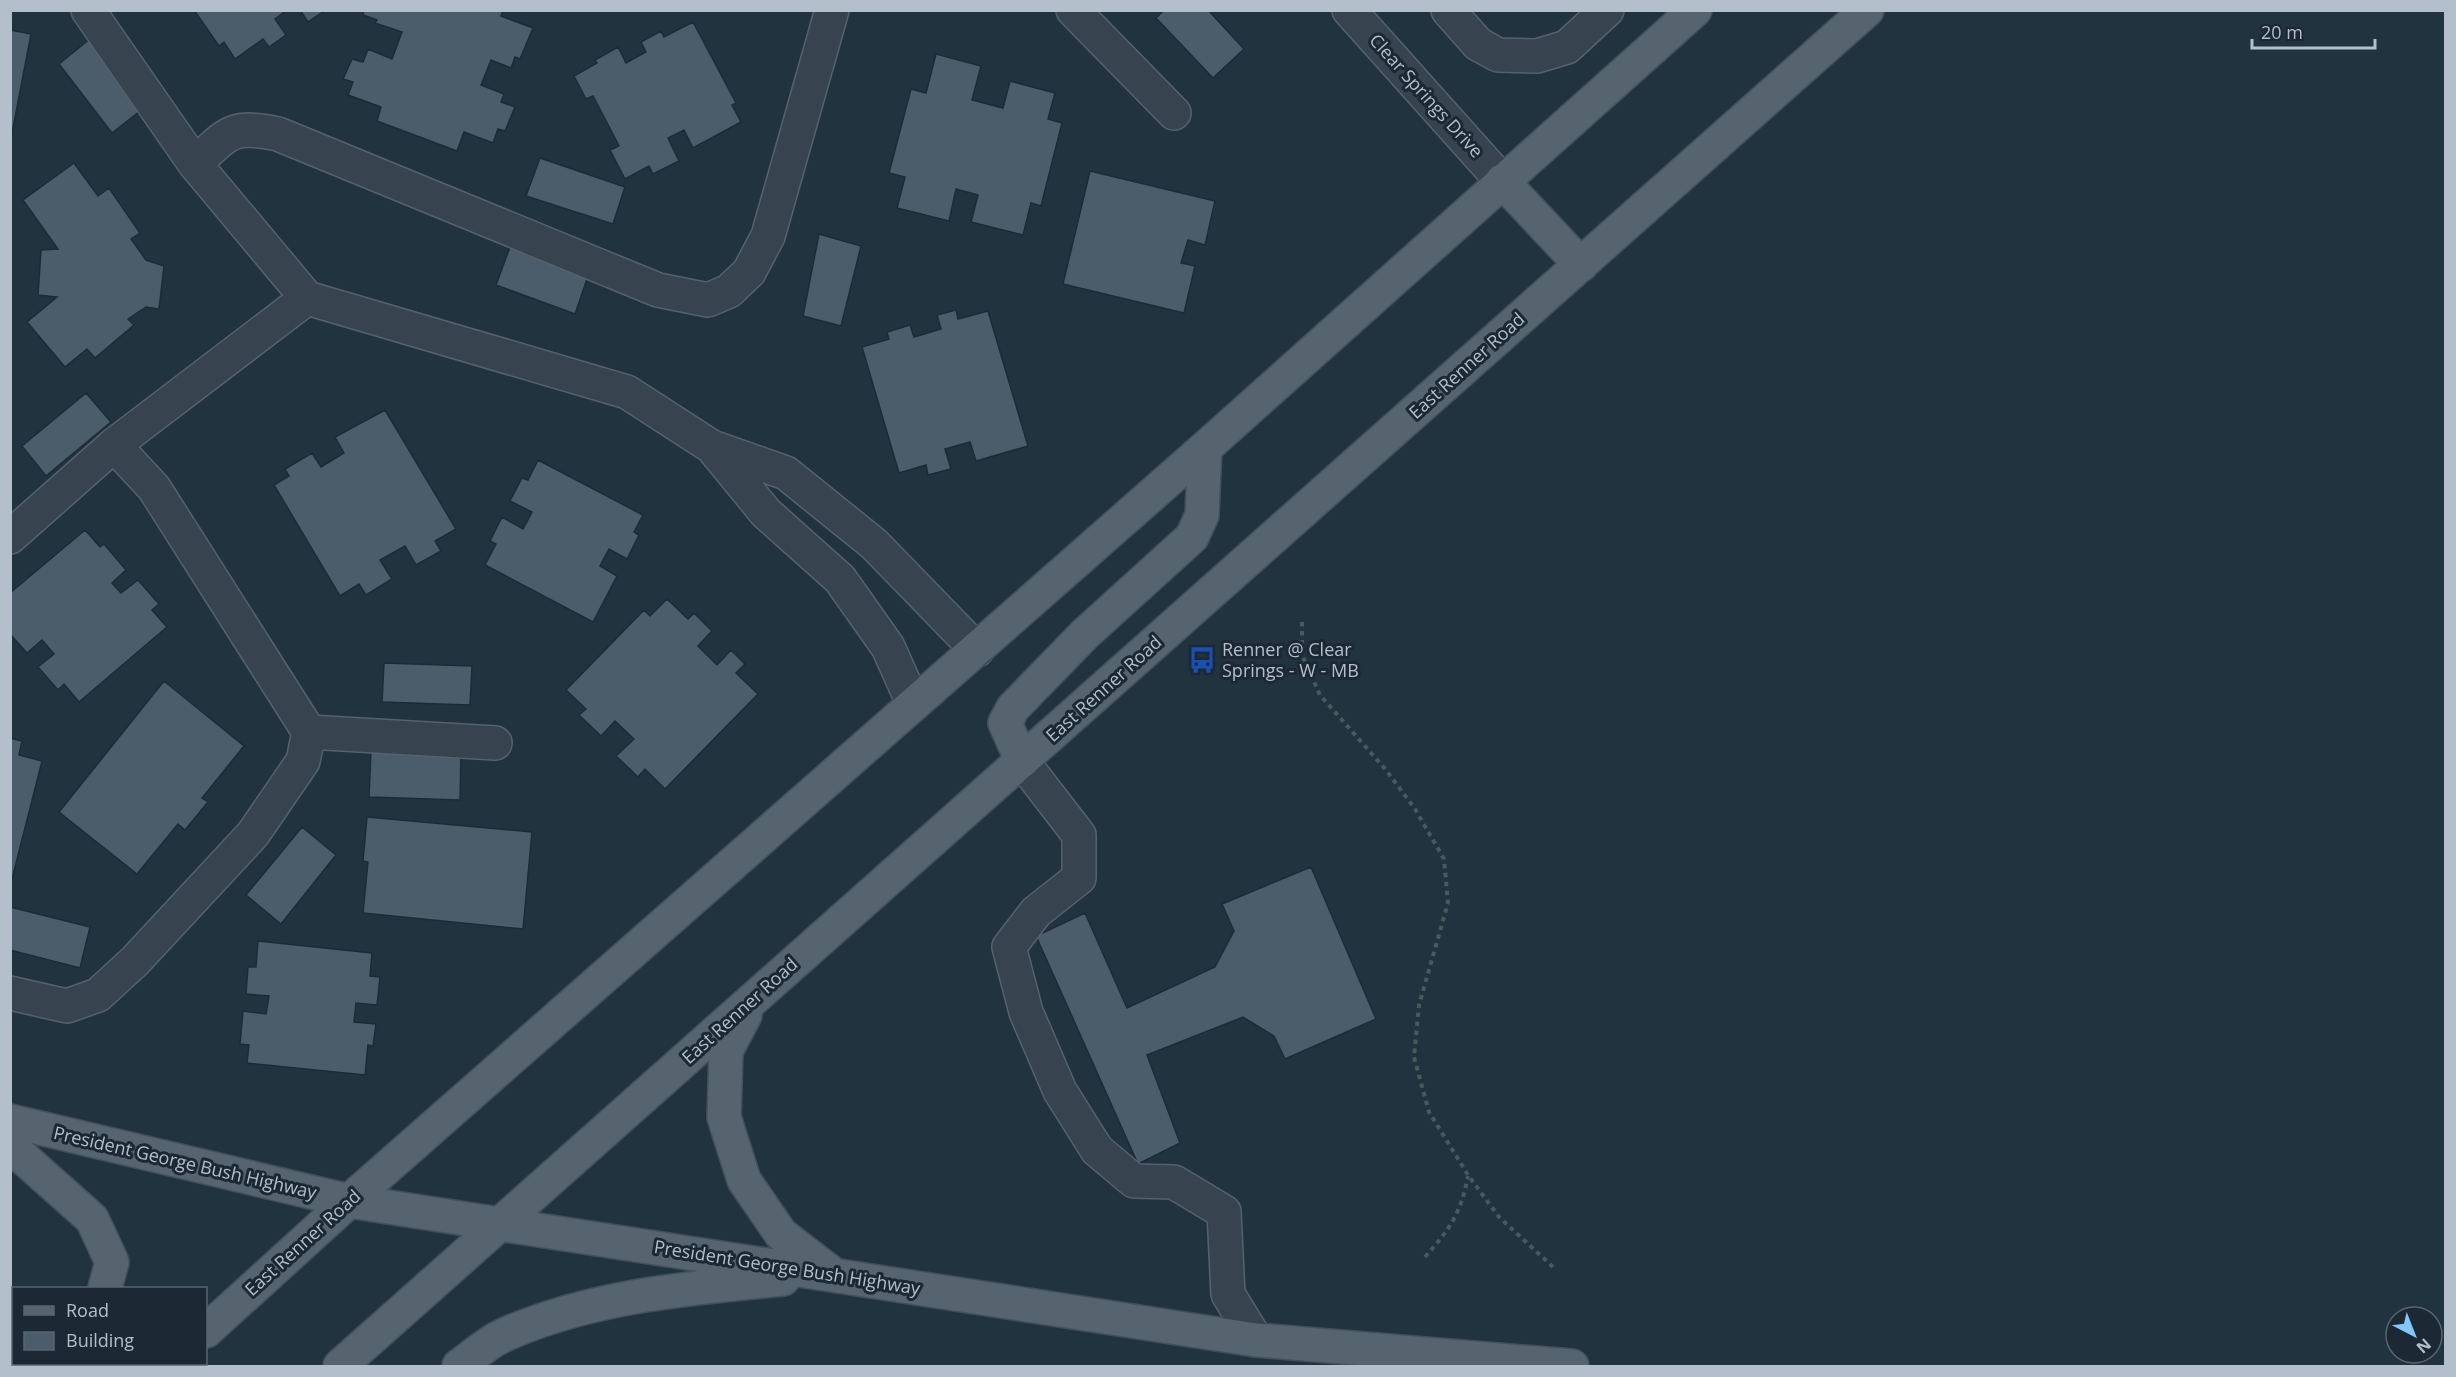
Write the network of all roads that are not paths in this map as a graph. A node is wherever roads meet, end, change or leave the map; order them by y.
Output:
1 (88, 10) edge
2 (832, 10) edge
3 (1073, 10) edge
4 (1349, 10) edge
5 (1448, 10) edge
6 (1607, 10) edge
7 (1695, 10) edge
8 (1868, 10) edge
9 (1174, 113) dead end
10 (195, 164) junction
11 (1502, 181) junction
12 (1581, 265) junction
13 (307, 298) junction
14 (114, 446) junction
15 (712, 447) junction
16 (1205, 448) junction
17 (10, 537) edge
18 (977, 650) junction
19 (913, 703) junction
20 (309, 732) junction
21 (495, 743) dead end
22 (1022, 761) junction
23 (10, 993) edge
24 (754, 999) junction
25 (10, 1121) edge
26 (10, 1146) edge
27 (349, 1201) junction
28 (501, 1224) junction
29 (833, 1274) junction
30 (105, 1287) edge
31 (207, 1330) edge
32 (1256, 1340) junction
33 (340, 1366) edge
34 (459, 1366) edge
35 (1572, 1366) edge

1 - 10 street
2 - 10 street
3 - 9 street
4 - 11 street, Clear Springs Drive
5 - 6 street
7 - 11 main road, East Renner Road
8 - 12 main road, East Renner Road
10 - 13 street
11 - 12 main road
11 - 16 main road, East Renner Road
12 - 22 main road, East Renner Road
13 - 14 street
13 - 15 street
14 - 17 street
14 - 20 street
15 - 18 street
15 - 19 street
16 - 18 main road, East Renner Road
16 - 22 main road
18 - 19 main road, East Renner Road
19 - 27 main road, East Renner Road
20 - 21 street
20 - 23 street
22 - 24 main road, East Renner Road
22 - 32 street
24 - 28 main road, East Renner Road
24 - 29 main road
25 - 27 main road, President George Bush Highway
26 - 30 main road
27 - 28 main road, President George Bush Highway
27 - 31 main road, East Renner Road
28 - 29 main road, President George Bush Highway
28 - 33 main road, East Renner Road
29 - 32 main road, President George Bush Highway
29 - 34 main road
32 - 35 main road, President George Bush Highway

